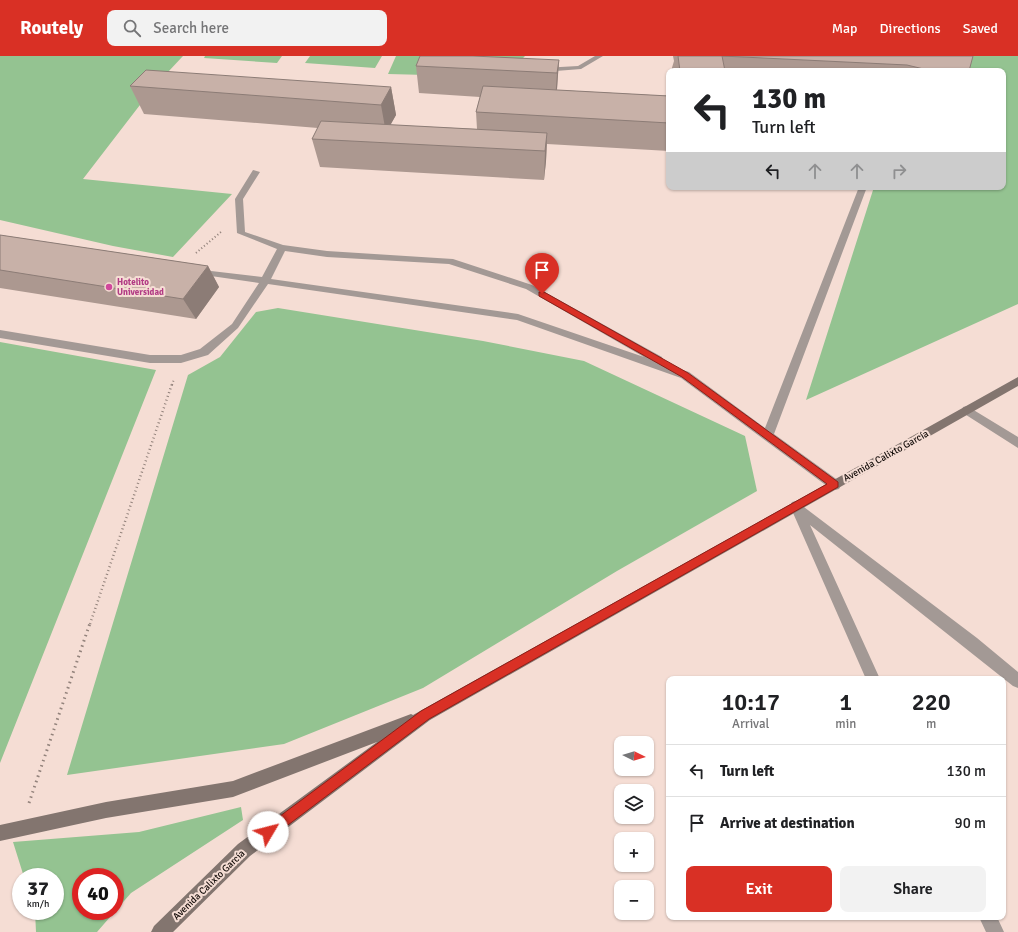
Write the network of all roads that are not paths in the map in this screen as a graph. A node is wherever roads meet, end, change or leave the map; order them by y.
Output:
1 (600, 56) edge
2 (536, 70) edge
3 (256, 172) dead end
4 (862, 190) edge
5 (282, 248) junction
6 (178, 268) edge
7 (265, 281) junction
8 (0, 334) edge
9 (685, 375) junction
10 (1018, 381) edge
11 (967, 410) junction
12 (768, 436) junction
13 (1018, 443) edge
14 (834, 485) junction
15 (796, 506) junction
16 (872, 676) edge
17 (1018, 681) edge
18 (425, 715) junction
19 (0, 833) edge
20 (989, 920) edge
21 (160, 932) edge
22 (995, 932) edge

1 - 2 lane
3 - 5 lane
4 - 12 lane
5 - 7 lane
5 - 9 lane
6 - 7 lane
7 - 8 lane
7 - 9 lane
9 - 12 lane
10 - 11 street, Avenida Calixto García
11 - 13 lane
11 - 14 street, Avenida Calixto García
12 - 14 lane
14 - 15 street, Avenida Calixto García
15 - 16 lane
15 - 17 lane
15 - 18 street, Avenida Calixto García
18 - 19 street
18 - 21 street, Avenida Calixto García
20 - 22 lane

